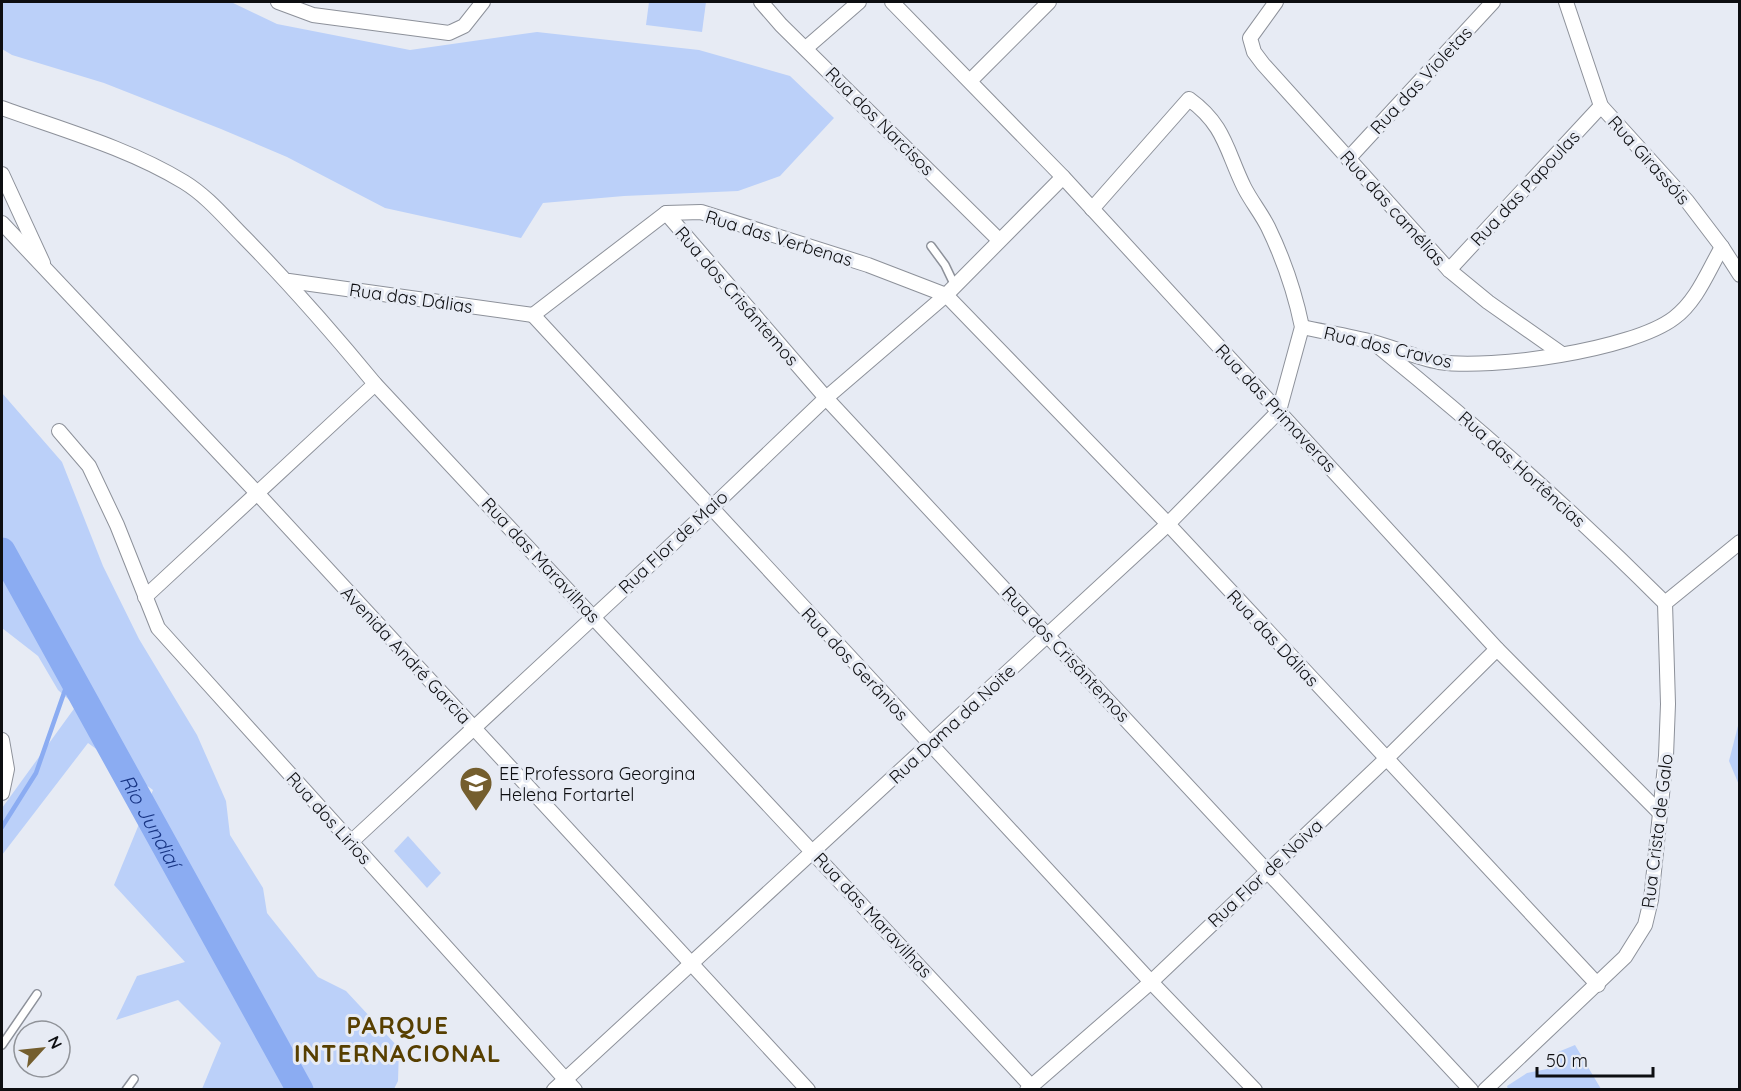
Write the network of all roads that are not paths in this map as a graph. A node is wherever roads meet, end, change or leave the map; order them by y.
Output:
1 (278, 2) edge
2 (482, 2) edge
3 (761, 2) edge
4 (859, 2) edge
5 (892, 2) edge
6 (1049, 2) edge
7 (1276, 2) edge
8 (1493, 2) edge
9 (1566, 2) edge
10 (806, 48) junction
11 (971, 80) junction
12 (1601, 106) junction
13 (2, 108) edge
14 (1348, 159) junction
15 (2, 174) edge
16 (1063, 177) junction
17 (1092, 209) junction
18 (666, 213) junction
19 (2, 223) edge
20 (999, 240) junction
21 (931, 246) dead end
22 (1722, 247) junction
23 (1449, 270) junction
24 (1740, 275) edge
25 (49, 276) junction
26 (289, 281) junction
27 (950, 290) junction
28 (533, 315) junction
29 (1302, 327) junction
30 (1373, 342) junction
31 (1562, 354) junction
32 (375, 384) junction
33 (826, 398) junction
34 (1279, 411) junction
35 (59, 431) dead end
36 (256, 493) junction
37 (710, 509) junction
38 (1168, 524) junction
39 (1740, 542) edge
40 (145, 597) junction
41 (1665, 603) junction
42 (594, 615) junction
43 (1049, 635) junction
44 (1497, 650) junction
45 (474, 729) junction
46 (2, 740) edge
47 (931, 745) junction
48 (1385, 760) junction
49 (2, 793) edge
50 (1660, 813) junction
51 (351, 842) junction
52 (813, 851) junction
53 (1269, 871) junction
54 (691, 961) junction
55 (1150, 982) junction
56 (1598, 985) junction
57 (37, 994) dead end
58 (2, 1045) edge
59 (134, 1079) dead end
60 (571, 1085) edge
61 (1029, 1088) edge
62 (126, 1089) edge
63 (554, 1089) edge
64 (808, 1089) edge
65 (1255, 1089) edge
66 (1471, 1089) edge
67 (1485, 1089) edge

1 - 2 street
3 - 10 street, Rua dos Narcisos
4 - 10 street
5 - 11 street, Rua das Primaveras
6 - 11 street
7 - 14 street, Rua das camélias
8 - 14 street, Rua das Violetas
9 - 12 street, Rua Girassóis
10 - 20 street, Rua dos Narcisos
11 - 16 street, Rua das Primaveras
12 - 22 street, Rua Girassóis
12 - 23 street, Rua das Papoulas
13 - 26 street, Rua das Maravilhas
14 - 23 street, Rua das camélias
15 - 25 street
16 - 17 street, Rua das Primaveras
16 - 20 street
17 - 29 street, Rua dos Cravos
17 - 34 street, Rua das Primaveras
18 - 27 street, Rua das Verbenas
18 - 28 street
18 - 33 street, Rua dos Crisântemos
19 - 25 street, Avenida André Garcia
20 - 27 street
21 - 27 lane
22 - 24 street, Rua Girassóis
22 - 31 street, Rua dos Cravos
23 - 31 street, Rua das camélias
25 - 36 street, Avenida André Garcia
26 - 28 street, Rua das Dálias
26 - 32 street, Rua das Maravilhas
27 - 33 street, Rua Flor de Maio
27 - 38 street, Rua das Dálias
28 - 37 street, Rua dos Gerânios
29 - 30 street, Rua dos Cravos
29 - 34 street, Rua Dama da Noite
30 - 31 street, Rua dos Cravos
30 - 41 street, Rua das Hortências
32 - 36 street
32 - 42 street, Rua das Maravilhas
33 - 37 street, Rua Flor de Maio
33 - 43 street, Rua dos Crisântemos
34 - 38 street, Rua Dama da Noite
34 - 44 street, Rua das Primaveras
35 - 40 street, Rua dos Lirios
36 - 40 street
36 - 45 street, Avenida André Garcia
37 - 42 street, Rua Flor de Maio
37 - 47 street, Rua dos Gerânios
38 - 43 street, Rua Dama da Noite
38 - 48 street, Rua das Dálias
39 - 41 street
40 - 51 street, Rua dos Lirios
41 - 50 street, Rua Crista de Galo
42 - 45 street, Rua Flor de Maio
42 - 52 street, Rua das Maravilhas
43 - 47 street, Rua Dama da Noite
43 - 53 street, Rua dos Crisântemos
44 - 48 street, Rua Flor de Noiva
44 - 50 street, Rua das Primaveras
45 - 51 street, Rua Flor de Maio
45 - 54 street, Avenida André Garcia
46 - 49 street
47 - 52 street, Rua Dama da Noite
47 - 55 street, Rua dos Gerânios
48 - 53 street, Rua Flor de Noiva
48 - 56 street, Rua das Dálias
50 - 56 street, Rua Crista de Galo
51 - 60 street, Rua dos Lirios
52 - 54 street, Rua Dama da Noite
52 - 61 street, Rua das Maravilhas
53 - 55 street, Rua Flor de Noiva
53 - 66 street, Rua dos Crisântemos
54 - 60 street, Rua Dama da Noite
54 - 64 street, Avenida André Garcia
55 - 61 street, Rua Flor de Noiva
55 - 65 street, Rua dos Gerânios
56 - 67 street, Rua Crista de Galo
57 - 58 lane
59 - 62 lane
60 - 63 street, Rua Dama da Noite

